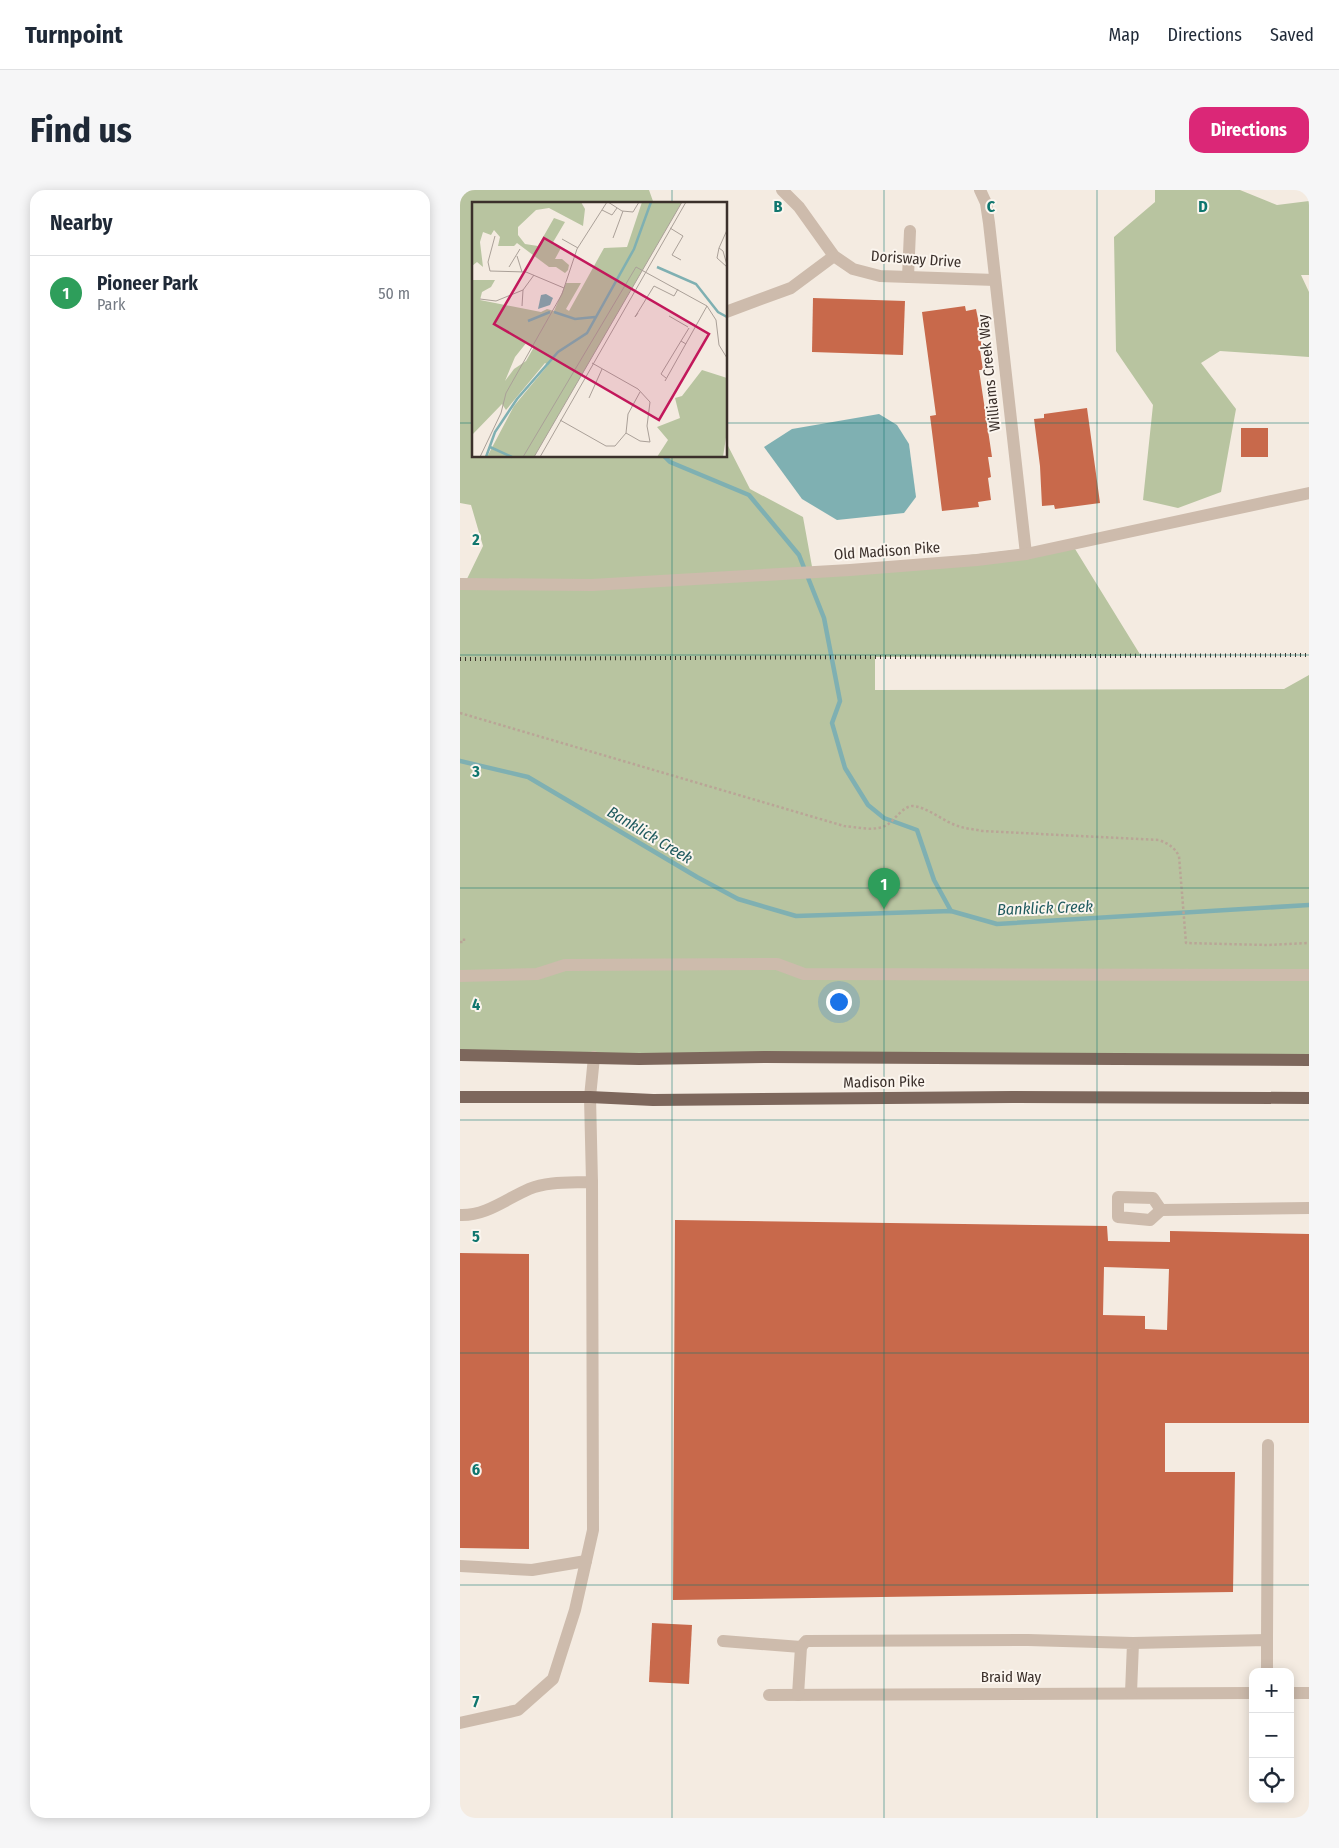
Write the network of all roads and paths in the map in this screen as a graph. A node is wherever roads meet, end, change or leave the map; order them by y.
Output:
1 (782, 190) edge
2 (980, 190) edge
3 (910, 231) dead end
4 (834, 256) junction
5 (908, 277) junction
6 (995, 280) junction
7 (728, 311) edge
8 (1309, 492) edge
9 (1026, 554) junction
10 (460, 584) edge
11 (460, 713) edge
12 (464, 938) dead end
13 (460, 942) edge
14 (1309, 943) edge
15 (1309, 975) edge
16 (460, 976) edge
17 (460, 1055) edge
18 (594, 1057) junction
19 (1309, 1060) edge
20 (460, 1096) edge
21 (590, 1097) junction
22 (1309, 1098) edge
23 (592, 1182) junction
24 (1309, 1208) edge
25 (1161, 1210) dead end
26 (460, 1215) edge
27 (1268, 1445) dead end
28 (586, 1562) junction
29 (460, 1566) edge
30 (1267, 1640) junction
31 (723, 1641) dead end
32 (1133, 1643) junction
33 (801, 1647) junction
34 (1267, 1668) edge
35 (1131, 1693) junction
36 (1249, 1693) edge
37 (1294, 1693) edge
38 (1309, 1693) edge
39 (769, 1695) dead end
40 (798, 1695) junction
41 (460, 1723) edge

1 - 4 street, Dorisway Drive
2 - 6 street, Williams Creek Way
3 - 5 street
4 - 5 street, Dorisway Drive
4 - 7 street
5 - 6 street, Dorisway Drive
6 - 9 street, Williams Creek Way
8 - 9 street, Old Madison Pike
9 - 10 street, Old Madison Pike
11 - 14 path
12 - 13 path
15 - 16 street
17 - 18 main road, Madison Pike
18 - 19 main road, Madison Pike
18 - 21 street
20 - 21 main road, Madison Pike
21 - 22 main road, Madison Pike
21 - 23 street
23 - 26 street
23 - 28 street
24 - 25 street
27 - 30 street
28 - 29 street
28 - 41 street
30 - 32 street
30 - 34 street
31 - 33 street
32 - 33 street
32 - 35 street
33 - 40 street
35 - 36 street, Braid Way
35 - 40 street, Braid Way
37 - 38 street
39 - 40 street, Braid Way

